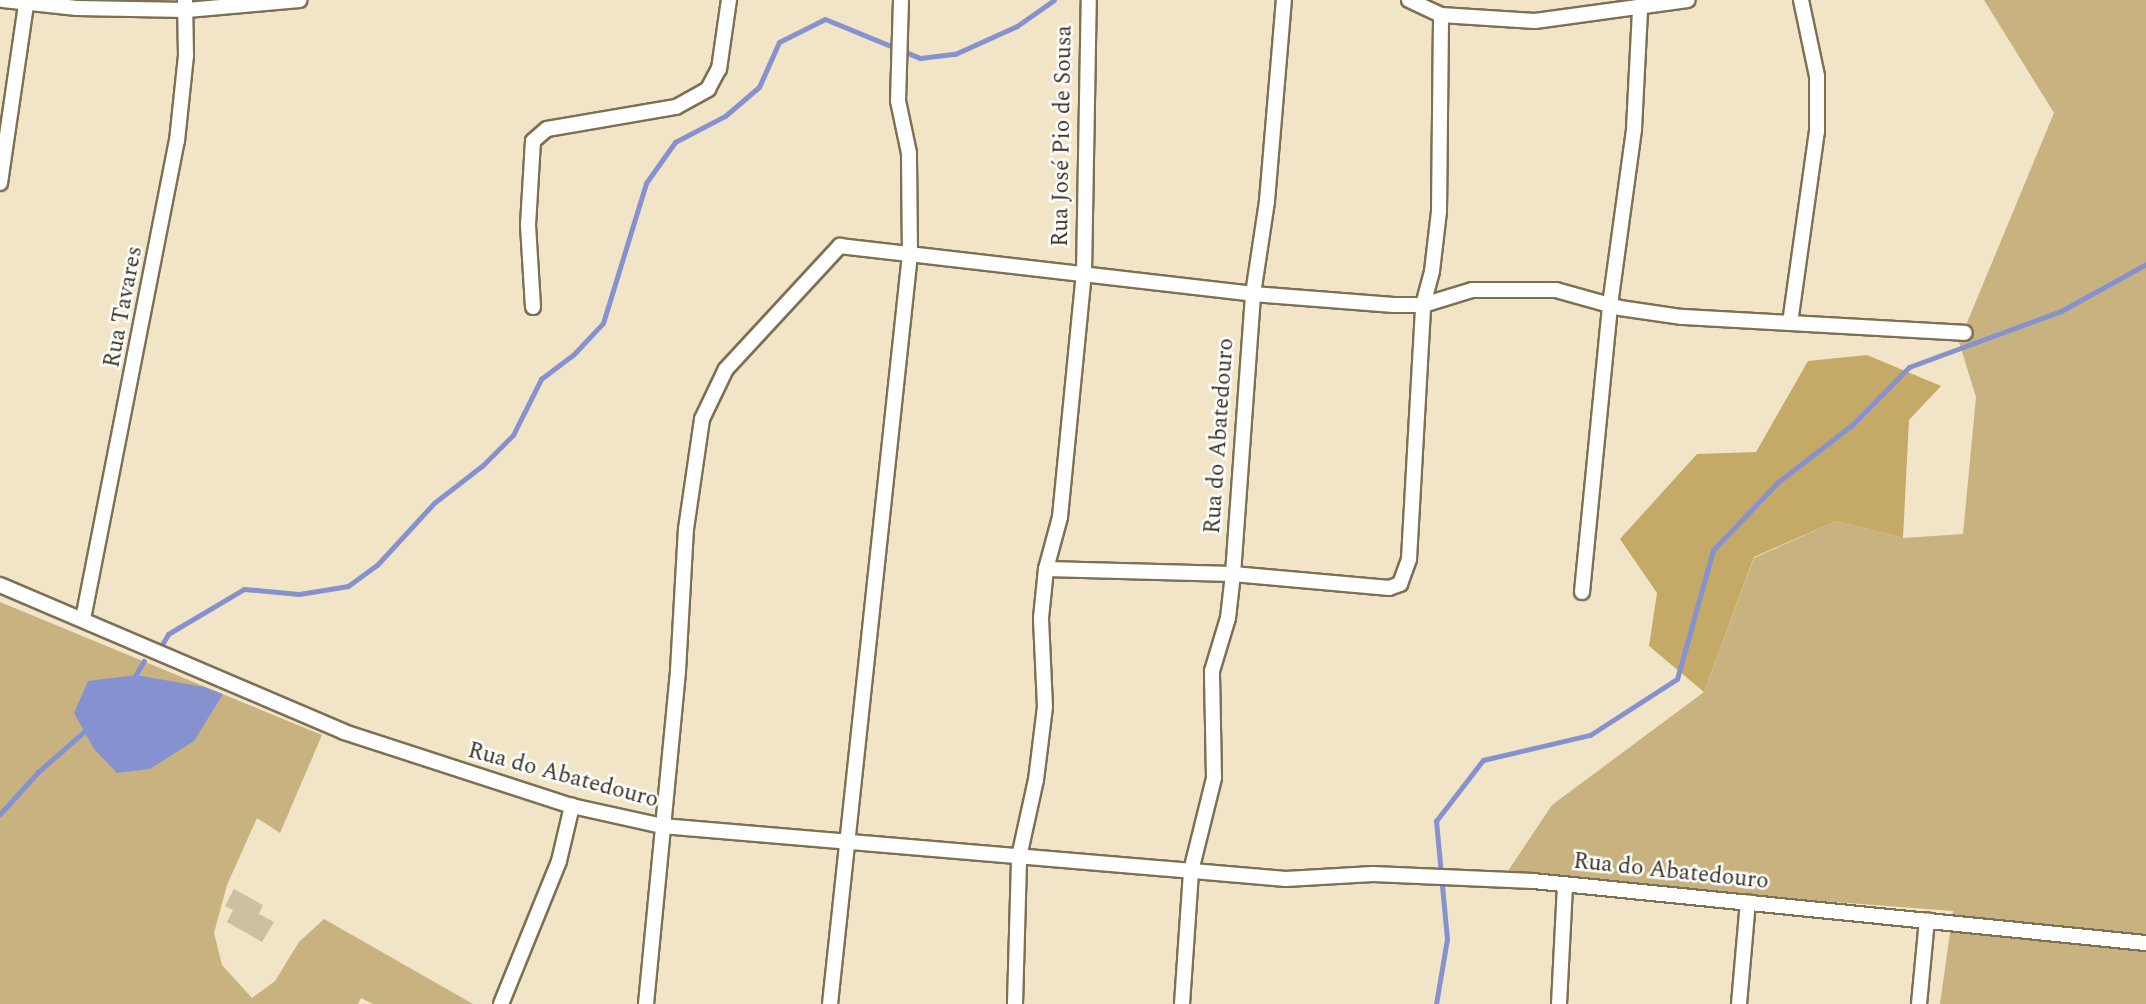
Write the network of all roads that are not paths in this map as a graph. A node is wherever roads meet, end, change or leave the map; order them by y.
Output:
1 (3, 0) edge
2 (300, 0) edge
3 (729, 0) edge
4 (901, 0) edge
5 (1088, 0) edge
6 (1284, 0) edge
7 (1409, 0) edge
8 (1688, 0) edge
9 (1801, 0) edge
10 (26, 4) junction
11 (186, 5) edge
12 (1640, 9) junction
13 (1441, 15) junction
14 (0, 183) edge
15 (910, 254) junction
16 (1084, 273) junction
17 (1253, 294) junction
18 (1423, 305) junction
19 (1610, 305) junction
20 (533, 307) dead end
21 (1790, 323) junction
22 (1965, 333) dead end
23 (1046, 569) junction
24 (1233, 573) junction
25 (0, 585) edge
26 (1582, 592) dead end
27 (83, 619) junction
28 (572, 806) junction
29 (662, 826) junction
30 (848, 843) junction
31 (1019, 857) junction
32 (1191, 871) junction
33 (1565, 884) junction
34 (1748, 902) junction
35 (1927, 920) junction
36 (2146, 943) edge
37 (501, 1004) edge
38 (646, 1004) edge
39 (830, 1004) edge
40 (1015, 1004) edge
41 (1182, 1004) edge
42 (1559, 1004) edge
43 (1739, 1004) edge
44 (1919, 1004) edge

1 - 10 street
2 - 11 street
3 - 20 street
4 - 15 street
5 - 16 street, Rua José Pio de Sousa
6 - 17 street, Rua do Abatedouro
7 - 13 street
8 - 12 street
9 - 21 street
10 - 11 street
10 - 14 street
11 - 27 street, Rua Tavares
12 - 13 street
12 - 19 street
13 - 18 street
15 - 16 street
15 - 29 street
15 - 30 street
16 - 17 street
16 - 23 street, Rua José Pio de Sousa
17 - 18 street
17 - 24 street, Rua do Abatedouro
18 - 19 street
18 - 24 street
19 - 21 street
19 - 26 street
21 - 22 street
23 - 24 street
23 - 31 street, Rua José Pio de Sousa
24 - 32 street, Rua do Abatedouro
25 - 27 street, Rua do Abatedouro
27 - 28 street, Rua do Abatedouro
28 - 29 street, Rua do Abatedouro
28 - 37 street
29 - 30 street, Rua do Abatedouro
29 - 38 street
30 - 31 street, Rua do Abatedouro
30 - 39 street
31 - 32 street, Rua do Abatedouro
31 - 40 street, Rua José Pio de Sousa
32 - 33 street, Rua do Abatedouro
32 - 41 street, Rua do Abatedouro
33 - 34 street, Rua do Abatedouro
33 - 42 street
34 - 35 street, Rua do Abatedouro
34 - 43 street
35 - 36 street, Rua do Abatedouro
35 - 44 street

